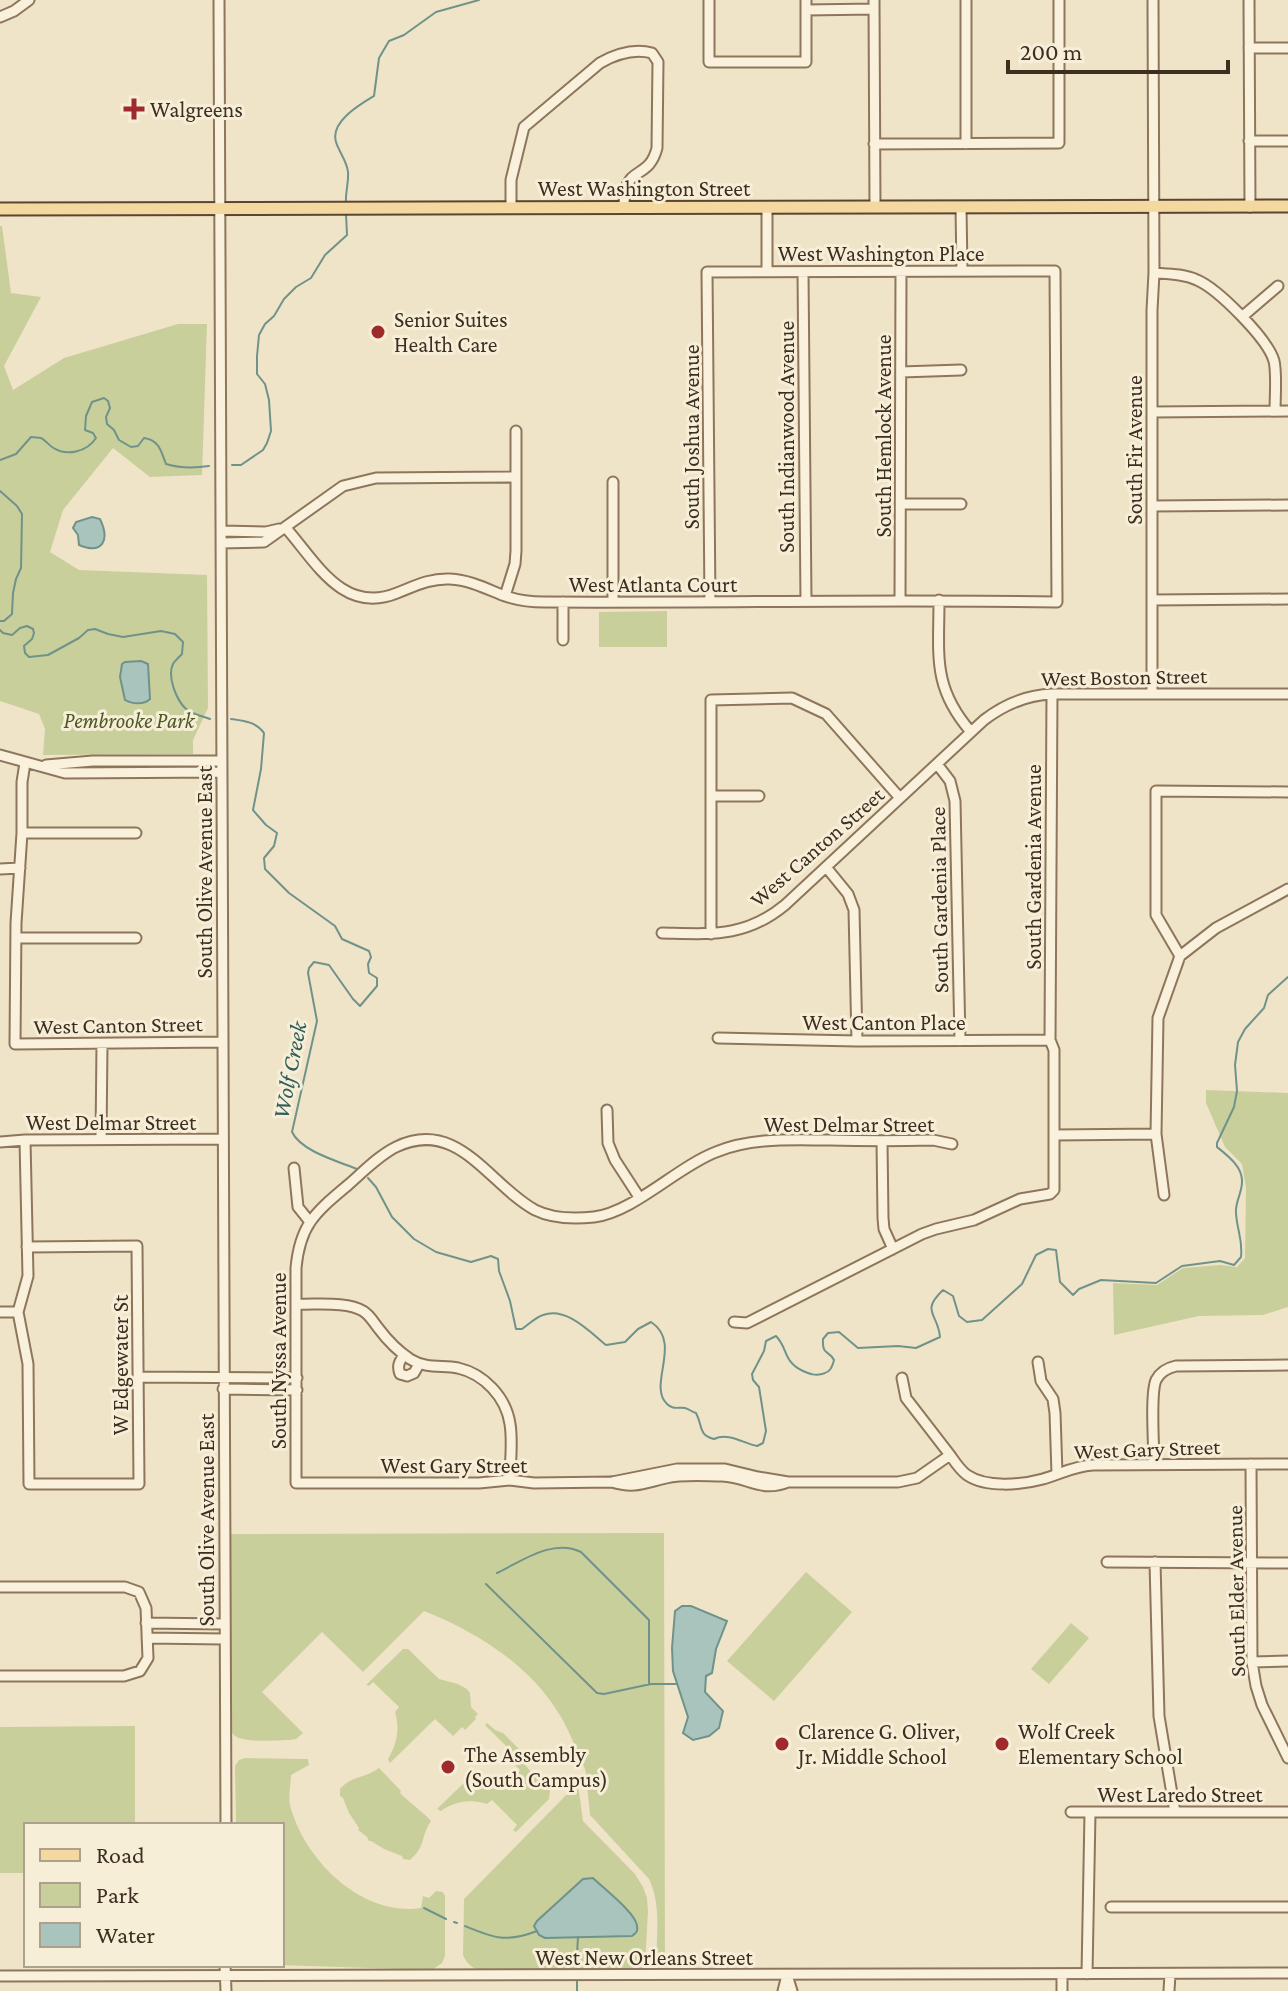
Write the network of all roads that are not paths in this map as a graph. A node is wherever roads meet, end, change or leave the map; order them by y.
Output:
1 (29, 0) edge
2 (219, 0) edge
3 (709, 0) edge
4 (966, 0) edge
5 (1059, 0) edge
6 (1153, 0) edge
7 (1249, 0) edge
8 (806, 5) edge
9 (874, 5) edge
10 (0, 17) edge
11 (1249, 48) junction
12 (1288, 48) edge
13 (1249, 141) junction
14 (1288, 141) edge
15 (874, 144) junction
16 (966, 144) junction
17 (1288, 206) edge
18 (767, 207) junction
19 (875, 207) junction
20 (961, 207) junction
21 (1154, 207) junction
22 (1250, 207) junction
23 (511, 208) junction
24 (624, 208) junction
25 (0, 209) edge
26 (219, 209) junction
27 (767, 271) junction
28 (901, 271) junction
29 (962, 271) junction
30 (707, 272) joint
31 (803, 272) junction
32 (1154, 273) junction
33 (1278, 286) dead end
34 (1243, 316) junction
35 (961, 370) dead end
36 (901, 372) junction
37 (1275, 411) junction
38 (1288, 411) edge
39 (1152, 412) junction
40 (516, 431) dead end
41 (516, 477) junction
42 (613, 482) dead end
43 (901, 504) junction
44 (961, 504) dead end
45 (1288, 505) edge
46 (1153, 506) junction
47 (286, 528) junction
48 (221, 531) junction
49 (221, 543) junction
50 (505, 596) junction
51 (1288, 599) edge
52 (939, 600) junction
53 (1152, 600) junction
54 (806, 601) junction
55 (900, 601) junction
56 (563, 602) junction
57 (613, 602) junction
58 (710, 602) junction
59 (1057, 602) joint
60 (563, 640) dead end
61 (1052, 694) junction
62 (1152, 694) junction
63 (1288, 694) edge
64 (971, 732) junction
65 (0, 755) edge
66 (25, 763) junction
67 (937, 764) junction
68 (222, 767) junction
69 (1288, 792) edge
70 (711, 796) junction
71 (759, 796) dead end
72 (900, 798) junction
73 (22, 833) junction
74 (136, 833) dead end
75 (826, 867) junction
76 (20, 868) junction
77 (0, 869) edge
78 (1288, 889) edge
79 (662, 933) dead end
80 (711, 934) junction
81 (16, 938) junction
82 (136, 938) dead end
83 (1180, 956) junction
84 (718, 1038) dead end
85 (1050, 1040) junction
86 (857, 1041) junction
87 (960, 1041) junction
88 (222, 1042) junction
89 (102, 1044) junction
90 (607, 1110) dead end
91 (1156, 1134) junction
92 (1055, 1135) junction
93 (101, 1139) junction
94 (222, 1139) junction
95 (25, 1140) junction
96 (882, 1141) junction
97 (0, 1142) edge
98 (952, 1144) dead end
99 (294, 1168) dead end
100 (1164, 1195) dead end
101 (639, 1197) junction
102 (328, 1201) joint
103 (310, 1222) junction
104 (27, 1247) junction
105 (893, 1249) junction
106 (296, 1304) junction
107 (0, 1312) edge
108 (18, 1312) junction
109 (734, 1322) dead end
110 (1038, 1362) dead end
111 (1288, 1365) edge
112 (138, 1377) junction
113 (223, 1377) junction
114 (297, 1378) junction
115 (902, 1378) dead end
116 (223, 1389) junction
117 (297, 1390) junction
118 (950, 1455) junction
119 (1154, 1464) junction
120 (1251, 1464) junction
121 (1288, 1464) edge
122 (1057, 1474) junction
123 (510, 1480) junction
124 (296, 1483) joint
125 (1107, 1562) dead end
126 (1155, 1562) junction
127 (1252, 1563) junction
128 (1288, 1563) edge
129 (0, 1587) edge
130 (146, 1623) junction
131 (224, 1624) junction
132 (147, 1638) junction
133 (224, 1639) junction
134 (1288, 1661) edge
135 (1252, 1662) junction
136 (0, 1676) edge
137 (1288, 1758) edge
138 (1071, 1812) dead end
139 (1175, 1812) junction
140 (1288, 1812) edge
141 (1090, 1813) junction
142 (226, 1823) edge
143 (1111, 1907) dead end
144 (1288, 1907) edge
145 (226, 1970) edge
146 (1288, 1973) edge
147 (1062, 1974) junction
148 (1087, 1974) junction
149 (1170, 1974) junction
150 (787, 1975) junction
151 (0, 1976) edge
152 (226, 1991) edge
153 (783, 1991) edge
154 (792, 1991) edge
155 (1062, 1991) edge
156 (1169, 1991) edge

1 - 10 street
2 - 26 street, South Olive Avenue East
3 - 8 street
4 - 16 street
5 - 16 street
6 - 21 street, South Fir Avenue
7 - 11 street
8 - 9 street
9 - 15 street
11 - 12 street
11 - 13 street
13 - 14 street
13 - 22 street
15 - 16 street
15 - 19 street
17 - 22 main road, West Washington Street
18 - 19 main road, West Washington Street
18 - 24 main road, West Washington Street
18 - 27 street
19 - 20 main road, West Washington Street
20 - 21 main road, West Washington Street
20 - 29 street
21 - 22 main road, West Washington Street
21 - 32 street, South Fir Avenue
23 - 24 main road, West Washington Street
23 - 24 street
23 - 26 main road, West Washington Street
25 - 26 main road, West Washington Street
26 - 48 street, South Olive Avenue East
27 - 30 street, West Washington Place
27 - 31 street, West Washington Place
28 - 29 street, West Washington Place
28 - 31 street, West Washington Place
28 - 36 street, South Hemlock Avenue
29 - 59 street, West Washington Place
30 - 58 street, South Joshua Avenue
31 - 54 street, South Indianwood Avenue
32 - 34 street
32 - 39 street, South Fir Avenue
33 - 34 street
34 - 37 street
35 - 36 street
36 - 43 street, South Hemlock Avenue
37 - 38 street
37 - 39 street
39 - 46 street, South Fir Avenue
40 - 41 street
41 - 47 street
41 - 50 street
42 - 57 street
43 - 44 street
43 - 55 street, South Hemlock Avenue
45 - 46 street
46 - 53 street, South Fir Avenue
47 - 48 street
47 - 49 street
47 - 50 street, West Atlanta Court
48 - 49 street, South Olive Avenue East
49 - 68 street, South Olive Avenue East
50 - 56 street, West Atlanta Court
51 - 53 street
52 - 55 street, West Atlanta Court
52 - 59 street, West Atlanta Court
52 - 64 street
53 - 62 street, South Fir Avenue
54 - 55 street, West Atlanta Court
54 - 58 street, West Atlanta Court
56 - 57 street, West Atlanta Court
56 - 60 street
57 - 58 street, West Atlanta Court
61 - 62 street, West Boston Street
61 - 64 street, West Boston Street
61 - 85 street, South Gardenia Avenue
62 - 63 street, West Boston Street
64 - 67 street, West Canton Street
65 - 66 street
66 - 68 street
66 - 73 street
67 - 72 street, West Canton Street
67 - 87 street, South Gardenia Place
68 - 88 street, South Olive Avenue East
69 - 83 street
70 - 71 street
70 - 72 street
70 - 80 street
72 - 75 street, West Canton Street
73 - 74 street
73 - 76 street
75 - 80 street, West Canton Street
75 - 86 street
76 - 77 street
76 - 81 street
78 - 83 street
79 - 80 street, West Canton Street
81 - 82 street
81 - 89 street, West Canton Street
83 - 91 street
84 - 86 street, West Canton Place
85 - 87 street, West Canton Place
85 - 92 street, South Gardenia Avenue
86 - 87 street, West Canton Place
88 - 89 street, West Canton Street
88 - 94 street, South Olive Avenue East
89 - 93 street
90 - 101 street
91 - 92 street
91 - 100 street
92 - 105 street, South Gardenia Avenue
93 - 94 street, West Delmar Street
93 - 95 street, West Delmar Street
94 - 113 street, South Olive Avenue East
95 - 97 street, West Delmar Street
95 - 104 street
96 - 98 street, West Delmar Street
96 - 101 street, West Delmar Street
96 - 105 street
99 - 103 street
101 - 102 street, West Delmar Street
102 - 103 street, South Nyssa Avenue
103 - 106 street, South Nyssa Avenue
104 - 108 street
104 - 112 street, W Edgewater St
105 - 109 street
106 - 114 street, South Nyssa Avenue
106 - 123 street
107 - 108 street
108 - 112 street, W Edgewater St
110 - 122 street
111 - 119 street
112 - 113 street
113 - 114 street
113 - 116 street, South Olive Avenue East
114 - 117 street, South Nyssa Avenue
115 - 118 street
116 - 117 street
116 - 131 street, South Olive Avenue East
117 - 124 street, South Nyssa Avenue
118 - 122 street, West Gary Street
118 - 123 street, West Gary Street
119 - 120 street, West Gary Street
119 - 122 street, West Gary Street
120 - 121 street, West Gary Street
120 - 127 street, South Elder Avenue
123 - 124 street, West Gary Street
125 - 126 street
126 - 127 street
126 - 139 street
127 - 128 street
127 - 135 street, South Elder Avenue
129 - 130 street
130 - 131 street
130 - 132 street
131 - 133 street, South Olive Avenue East
132 - 133 street
132 - 136 street
133 - 142 street, South Olive Avenue East
134 - 135 street
135 - 137 street, South Elder Avenue
138 - 141 street, West Laredo Street
139 - 140 street, West Laredo Street
139 - 141 street, West Laredo Street
141 - 148 street
143 - 144 street
145 - 150 street, West New Orleans Street
145 - 151 street, West New Orleans Street
145 - 152 street
146 - 149 street, West New Orleans Street
147 - 148 street, West New Orleans Street
147 - 150 street, West New Orleans Street
147 - 155 street
148 - 149 street, West New Orleans Street
149 - 156 street
150 - 153 street
150 - 154 street

